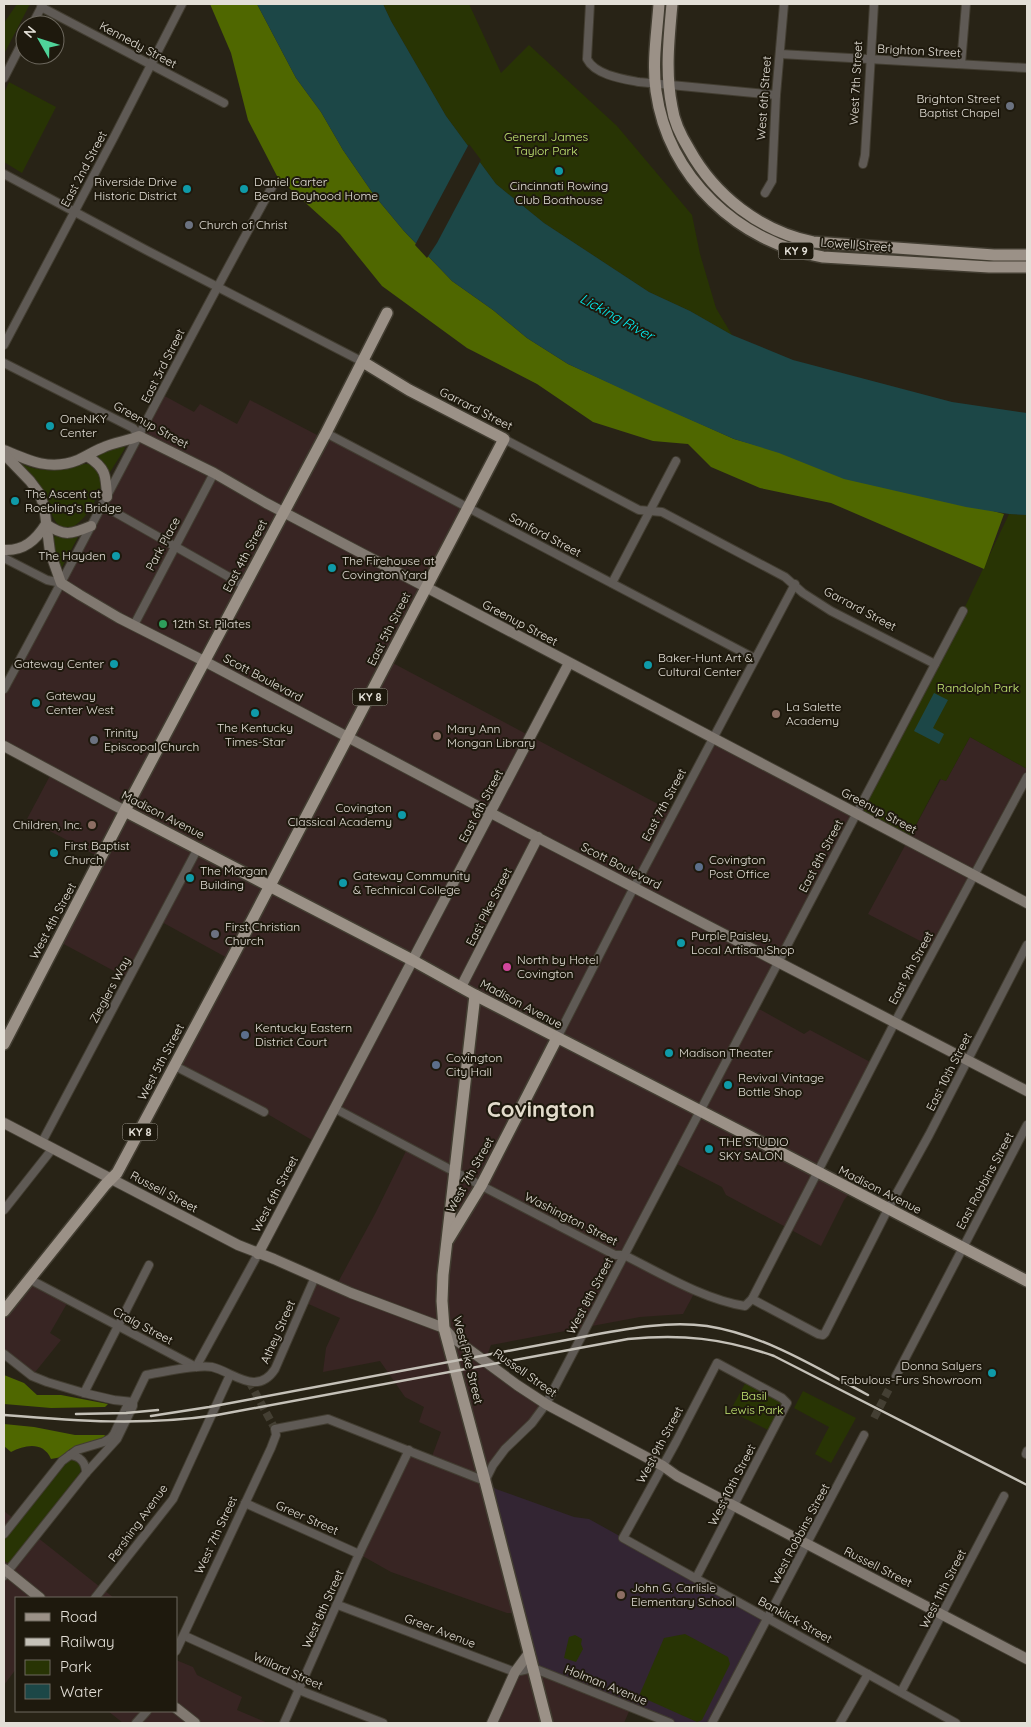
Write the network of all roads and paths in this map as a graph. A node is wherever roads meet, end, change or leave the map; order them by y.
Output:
1 (182, 4) edge
2 (590, 4) edge
3 (658, 4) edge
4 (672, 4) edge
5 (784, 4) edge
6 (874, 4) edge
7 (966, 4) edge
8 (42, 5) edge
9 (780, 54) junction
10 (15, 57) edge
11 (871, 60) junction
12 (961, 64) junction
13 (151, 65) junction
14 (1027, 68) edge
15 (4, 78) edge
16 (655, 83) junction
17 (668, 84) junction
18 (776, 95) junction
19 (224, 103) dead end
20 (863, 164) dead end
21 (4, 174) edge
22 (272, 186) dead end
23 (765, 193) dead end
24 (74, 211) junction
25 (1027, 255) edge
26 (1027, 267) edge
27 (217, 287) junction
28 (388, 313) dead end
29 (4, 345) edge
30 (363, 362) junction
31 (4, 363) edge
32 (326, 433) junction
33 (139, 436) junction
34 (504, 439) junction
35 (4, 452) edge
36 (86, 456) junction
37 (676, 461) dead end
38 (214, 474) junction
39 (105, 501) junction
40 (468, 508) junction
41 (650, 510) junction
42 (284, 512) junction
43 (46, 524) junction
44 (91, 526) junction
45 (174, 547) junction
46 (4, 550) edge
47 (4, 558) edge
48 (61, 583) junction
49 (612, 583) junction
50 (794, 584) junction
51 (245, 586) junction
52 (426, 587) junction
53 (963, 611) dead end
54 (134, 625) junction
55 (754, 658) junction
56 (204, 661) junction
57 (569, 663) junction
58 (935, 664) junction
59 (4, 689) edge
60 (348, 736) junction
61 (713, 737) junction
62 (4, 746) edge
63 (1027, 777) edge
64 (125, 811) junction
65 (491, 813) junction
66 (856, 813) junction
67 (538, 838) junction
68 (198, 848) junction
69 (974, 875) junction
70 (270, 885) junction
71 (634, 887) junction
72 (1027, 903) edge
73 (1027, 945) edge
74 (412, 960) junction
75 (779, 961) junction
76 (461, 987) junction
77 (475, 996) junction
78 (895, 1022) junction
79 (557, 1038) junction
80 (4, 1044) edge
81 (968, 1060) junction
82 (175, 1066) junction
83 (1027, 1091) edge
84 (336, 1109) junction
85 (700, 1111) junction
86 (264, 1112) dead end
87 (4, 1123) edge
88 (1027, 1125) edge
89 (42, 1142) junction
90 (53, 1148) junction
91 (454, 1172) junction
92 (817, 1172) junction
93 (112, 1179) junction
94 (481, 1186) junction
95 (888, 1209) junction
96 (4, 1210) edge
97 (446, 1244) junction
98 (962, 1248) junction
99 (258, 1254) junction
100 (624, 1255) junction
101 (149, 1265) dead end
102 (315, 1277) junction
103 (30, 1279) junction
104 (1027, 1281) edge
105 (752, 1299) junction
106 (4, 1311) edge
107 (117, 1326) junction
108 (444, 1328) junction
109 (4, 1354) edge
110 (196, 1367) junction
111 (230, 1375) junction
112 (896, 1376) dead end
113 (249, 1381) joint
114 (84, 1393) junction
115 (133, 1402) junction
116 (787, 1403) joint
117 (546, 1404) junction
118 (864, 1435) dead end
119 (409, 1450) junction
120 (70, 1455) junction
121 (663, 1466) junction
122 (86, 1473) junction
123 (485, 1481) junction
124 (1004, 1496) dead end
125 (245, 1503) junction
126 (734, 1506) junction
127 (4, 1534) edge
128 (623, 1538) joint
129 (807, 1544) junction
130 (359, 1554) junction
131 (5, 1572) edge
132 (696, 1578) junction
133 (39, 1597) edge
134 (96, 1597) edge
135 (338, 1605) junction
136 (942, 1614) junction
137 (769, 1619) junction
138 (185, 1636) junction
139 (178, 1648) edge
140 (529, 1653) junction
141 (1027, 1659) edge
142 (533, 1668) junction
143 (515, 1672) junction
144 (868, 1674) junction
145 (299, 1690) junction
146 (901, 1692) junction
147 (178, 1710) edge
148 (146, 1712) edge
149 (136, 1723) edge
150 (195, 1723) edge
151 (284, 1723) edge
152 (384, 1723) edge
153 (492, 1723) edge
154 (546, 1723) edge
155 (670, 1723) edge
156 (712, 1723) edge
157 (840, 1723) edge
158 (956, 1723) edge

1 - 13 street, East 2nd Street
2 - 16 street
3 - 16 main road, KY 9
4 - 17 main road, KY 9
5 - 9 street, West 6th Street
6 - 11 street, West 7th Street
7 - 12 street
8 - 13 street, Kennedy Street
9 - 11 street, Brighton Street
9 - 18 street, West 6th Street
10 - 15 street
11 - 12 street, Brighton Street
11 - 20 street, West 7th Street
12 - 14 street, Brighton Street
13 - 19 street, Kennedy Street
13 - 24 street, East 2nd Street
16 - 17 street
16 - 26 main road, Lowell Street / KY 9
17 - 18 street
17 - 25 main road, Lowell Street / KY 9
18 - 23 street, West 6th Street
21 - 24 street, Garrard Street
22 - 27 street, East 3rd Street
24 - 27 street, Garrard Street
24 - 29 street, East 2nd Street
27 - 30 street, Garrard Street
27 - 33 street, East 3rd Street
28 - 30 main road, East 4th Street
30 - 32 main road, East 4th Street
30 - 34 main road, Garrard Street
31 - 33 street, Greenup Street
32 - 40 street, Sanford Street
32 - 42 main road, East 4th Street
33 - 36 main road
33 - 38 main road, Greenup Street
33 - 39 street, East 3rd Street
34 - 40 main road, East 5th Street / KY 8
34 - 41 street, Garrard Street
35 - 36 main road
35 - 43 main road
36 - 39 main road
37 - 41 street
38 - 42 main road, Greenup Street
38 - 45 street, Park Place
39 - 44 street, East 3rd Street
39 - 45 street
40 - 49 street, Sanford Street
40 - 52 main road, East 5th Street / KY 8
41 - 49 street
41 - 50 street, Garrard Street
42 - 51 main road, East 4th Street
42 - 52 main road, Greenup Street
43 - 44 main road
43 - 46 main road
43 - 48 main road
44 - 48 street, East 3rd Street
45 - 51 street
45 - 54 street, Park Place
47 - 48 street
48 - 54 main road
48 - 59 street, East 3rd Street
49 - 55 street, Sanford Street
50 - 55 street, East 7th Street
50 - 58 street, Garrard Street
51 - 56 main road, East 4th Street
52 - 57 main road, Greenup Street
52 - 60 main road, East 5th Street / KY 8
53 - 58 street, East 8th Street
54 - 56 main road, Scott Boulevard
55 - 61 street, East 7th Street
56 - 60 main road, Scott Boulevard
56 - 64 main road, East 4th Street
57 - 61 main road, Greenup Street
57 - 65 main road, East 6th Street
58 - 66 street, East 8th Street
60 - 65 main road, Scott Boulevard
60 - 70 main road, East 5th Street / KY 8
61 - 66 main road, Greenup Street
61 - 71 street, East 7th Street
62 - 64 main road, Madison Avenue
63 - 69 street, East 9th Street
64 - 68 main road, Madison Avenue
64 - 80 main road, West 4th Street
65 - 67 main road, Scott Boulevard
65 - 74 main road, East 6th Street
66 - 69 main road, Greenup Street
66 - 75 street, East 8th Street
67 - 71 main road, Scott Boulevard
67 - 76 main road, East Pike Street
68 - 70 main road, Madison Avenue
68 - 89 street, Zieglers Way
69 - 72 main road, Greenup Street
69 - 78 street, East 9th Street
70 - 74 main road, Madison Avenue
70 - 82 main road, West 5th Street / KY 8
71 - 75 main road, Scott Boulevard
71 - 79 street, East 7th Street
73 - 81 street, East 10th Street
74 - 76 main road, Madison Avenue
74 - 84 main road, West 6th Street
75 - 78 main road, Scott Boulevard
75 - 85 street, East 8th Street
76 - 77 main road, Madison Avenue
77 - 79 main road, Madison Avenue
77 - 91 main road, West Pike Street
78 - 81 main road, Scott Boulevard
78 - 92 street, East 9th Street
79 - 85 main road, Madison Avenue
79 - 94 main road, West 7th Street
81 - 83 main road, Scott Boulevard
81 - 95 street, East 10th Street
82 - 86 street
82 - 93 main road, West 5th Street / KY 8
84 - 91 street, Washington Street
84 - 99 main road, West 6th Street
85 - 92 main road, Madison Avenue
85 - 100 street, West 8th Street
87 - 89 main road, Russell Street
88 - 98 street, East Robbins Street
89 - 90 main road, Russell Street
90 - 93 main road, Russell Street
90 - 96 street
91 - 94 street, Washington Street
91 - 97 main road, West Pike Street
92 - 95 main road, Madison Avenue
92 - 105 street
93 - 99 main road, Russell Street
93 - 103 main road, West 5th Street / KY 8
94 - 97 main road, West 7th Street
94 - 100 street, Washington Street
95 - 98 main road, Madison Avenue
95 - 105 street
97 - 108 main road, West Pike Street
98 - 104 main road, Madison Avenue
98 - 112 street
99 - 102 main road, Russell Street
99 - 110 street, West 6th Street
100 - 105 street, Washington Street
100 - 117 street, West 8th Street
101 - 107 street
102 - 108 main road, Russell Street
102 - 113 street, Athey Street
103 - 106 main road, West 5th Street / KY 8
103 - 107 street, Craig Street
107 - 110 street, Craig Street
107 - 114 street
108 - 117 main road, Russell Street
108 - 123 main road, West Pike Street
109 - 114 street
110 - 111 street, Craig Street
110 - 115 street
111 - 113 street, Craig Street
111 - 134 street, Pershing Avenue
114 - 115 street
115 - 120 street
115 - 122 street
116 - 121 street, West 9th Street
116 - 126 street, West 10th Street
117 - 121 main road, Russell Street
117 - 123 street, West 8th Street
118 - 129 street, West Robbins Street
119 - 123 street
119 - 125 street, West 7th Street
119 - 130 street, West 8th Street
120 - 122 street
120 - 127 street
121 - 126 main road, Russell Street
121 - 128 street, West 9th Street
122 - 131 street
123 - 140 main road, West Pike Street
124 - 136 street, West 11th Street
125 - 130 street, Greer Street
125 - 138 street, West 7th Street
126 - 129 main road, Russell Street
126 - 132 street, West 10th Street
128 - 132 street, Banklick Street
129 - 136 main road, Russell Street
129 - 137 street, West Robbins Street
130 - 135 street, West 8th Street
131 - 133 main road
132 - 137 street, Banklick Street
135 - 143 street, Greer Avenue
135 - 145 street, West 8th Street
136 - 141 main road, Russell Street
136 - 146 street, West 11th Street
137 - 144 street, Banklick Street
137 - 156 street, West Robbins Street
138 - 139 street, West 7th Street
138 - 145 street, Willard Street
140 - 142 main road, West Pike Street
140 - 143 main road
142 - 143 street
142 - 154 main road, West Pike Street
142 - 155 street, Holman Avenue
143 - 153 main road
144 - 146 street, Banklick Street
144 - 157 street
145 - 151 street, West 8th Street
145 - 152 street, Willard Street
146 - 158 street, Banklick Street
147 - 150 main road
148 - 149 street

